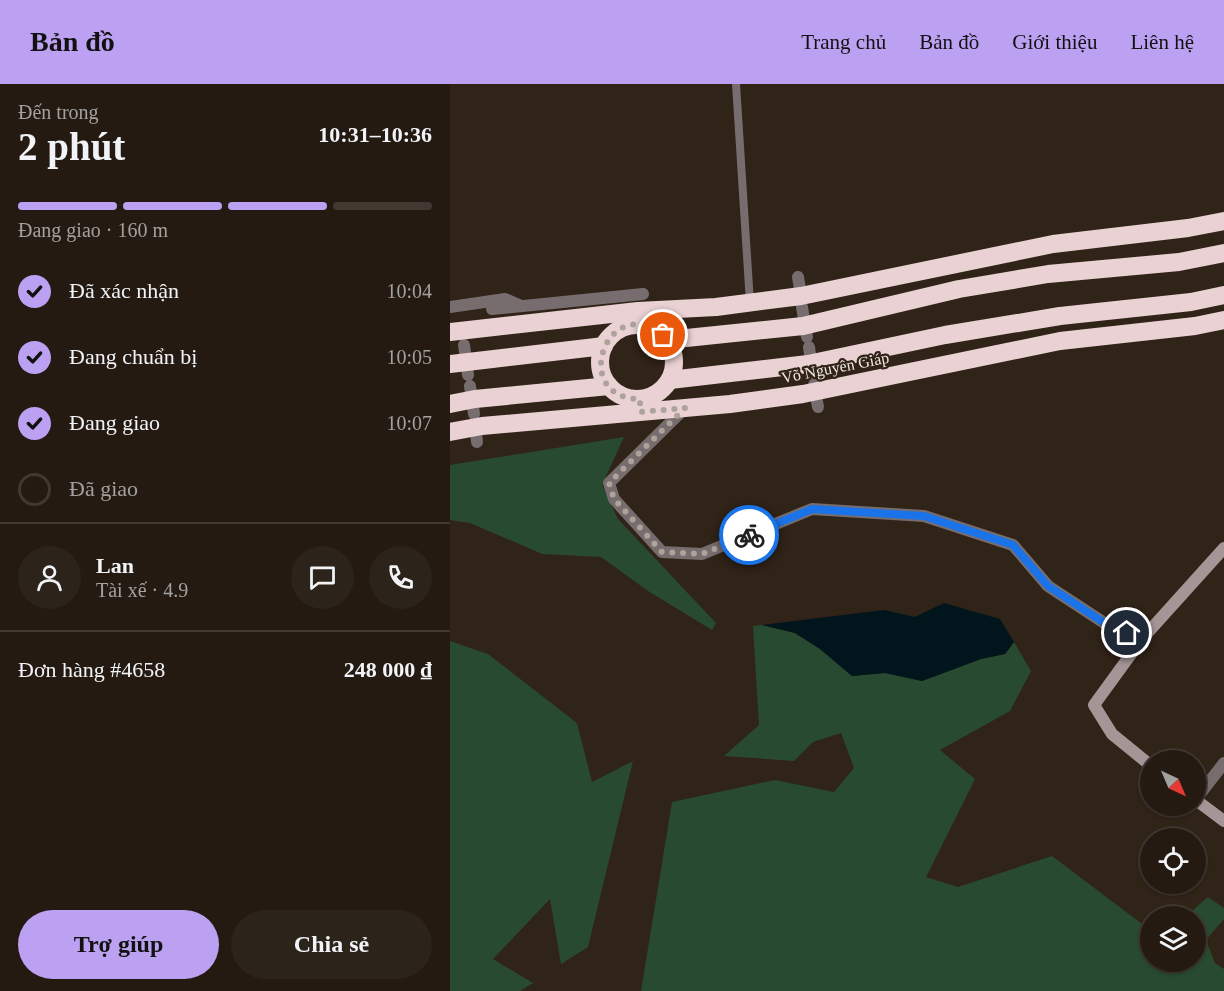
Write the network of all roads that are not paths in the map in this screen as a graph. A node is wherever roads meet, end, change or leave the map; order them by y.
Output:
1 (736, 84) edge
2 (1224, 221) edge
3 (1224, 253) edge
4 (798, 277) dead end
5 (1224, 295) edge
6 (802, 302) junction
7 (750, 303) junction
8 (450, 306) edge
9 (523, 306) junction
10 (492, 309) dead end
11 (640, 310) junction
12 (555, 319) junction
13 (1224, 320) edge
14 (667, 340) junction
15 (604, 346) junction
16 (811, 366) junction
17 (467, 375) edge
18 (670, 380) junction
19 (609, 386) junction
20 (450, 404) edge
21 (640, 405) junction
22 (685, 408) junction
23 (450, 432) edge
24 (1224, 548) edge
25 (1142, 639) junction
26 (1140, 757) edge
27 (1224, 763) edge
28 (1206, 787) edge
29 (1206, 808) edge
30 (1224, 821) edge

1 - 7 lane
2 - 6 highway, Võ Nguyên Giáp
3 - 16 highway, Võ Nguyên Giáp
4 - 6 street
5 - 16 highway, Võ Nguyên Giáp
6 - 7 highway, Võ Nguyên Giáp
6 - 16 street
7 - 11 highway, Võ Nguyên Giáp
8 - 9 street
9 - 10 street
9 - 11 street
9 - 12 street
11 - 12 highway, Võ Nguyên Giáp
11 - 14 highway
11 - 15 highway, Võ Nguyên Giáp
12 - 17 highway, Võ Nguyên Giáp
13 - 16 highway, Võ Nguyên Giáp
14 - 16 highway, Võ Nguyên Giáp
14 - 18 highway
15 - 17 highway, Võ Nguyên Giáp
15 - 19 highway
16 - 18 highway, Võ Nguyên Giáp
16 - 22 highway, Võ Nguyên Giáp
17 - 19 highway, Võ Nguyên Giáp
17 - 20 highway, Võ Nguyên Giáp
17 - 21 highway, Võ Nguyên Giáp
17 - 23 highway, Võ Nguyên Giáp
18 - 21 highway, Võ Nguyên Giáp
19 - 21 highway, Võ Nguyên Giáp
21 - 22 highway, Võ Nguyên Giáp
22 - 25 street
24 - 25 street
25 - 26 street
27 - 28 street
29 - 30 street

